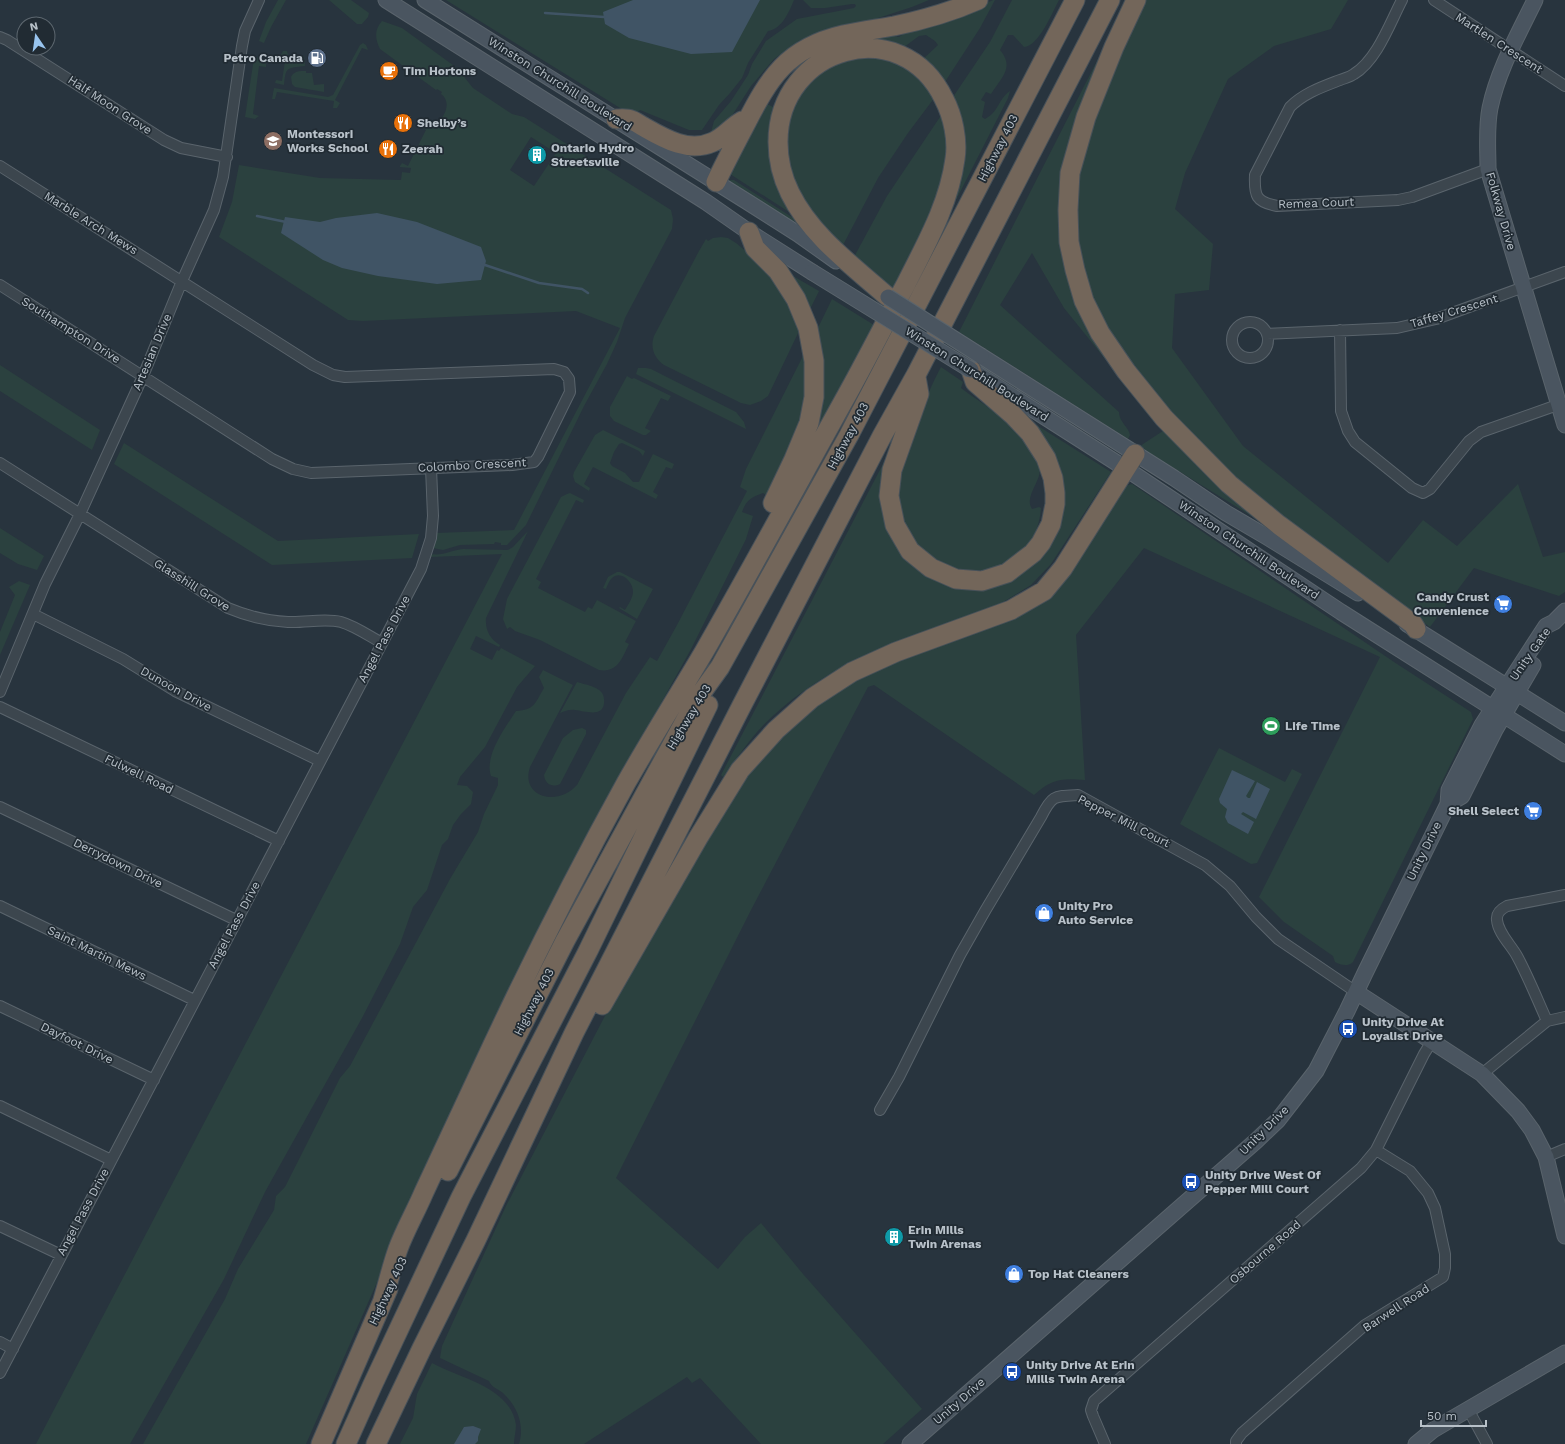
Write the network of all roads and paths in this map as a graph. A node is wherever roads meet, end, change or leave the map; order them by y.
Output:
1 (259, 0) edge
2 (386, 0) edge
3 (425, 0) edge
4 (978, 0) edge
5 (1075, 0) edge
6 (1110, 0) edge
7 (1136, 0) edge
8 (1402, 0) edge
9 (1434, 0) edge
10 (1535, 0) edge
11 (0, 37) edge
12 (1511, 51) junction
13 (1565, 86) edge
14 (749, 117) junction
15 (616, 119) junction
16 (227, 157) junction
17 (0, 166) edge
18 (1488, 169) junction
19 (716, 182) junction
20 (749, 232) junction
21 (822, 245) junction
22 (1565, 272) edge
23 (182, 281) junction
24 (0, 285) edge
25 (1524, 288) junction
26 (888, 297) joint
27 (1340, 330) junction
28 (1267, 334) dead end
29 (976, 363) junction
30 (916, 375) junction
31 (143, 376) junction
32 (1562, 403) edge
33 (1565, 424) edge
34 (1131, 461) junction
35 (0, 463) edge
36 (431, 468) junction
37 (80, 514) junction
38 (1565, 611) edge
39 (33, 614) junction
40 (1416, 629) junction
41 (382, 643) junction
42 (702, 654) junction
43 (720, 667) junction
44 (1512, 690) junction
45 (0, 692) edge
46 (0, 707) edge
47 (1498, 712) junction
48 (1565, 724) edge
49 (1565, 754) edge
50 (320, 761) junction
51 (0, 807) edge
52 (279, 841) junction
53 (1565, 895) edge
54 (0, 906) edge
55 (236, 920) junction
56 (1356, 992) junction
57 (194, 1000) junction
58 (0, 1006) edge
59 (1565, 1017) edge
60 (1547, 1021) junction
61 (574, 1033) junction
62 (1432, 1041) junction
63 (1482, 1074) junction
64 (154, 1080) junction
65 (0, 1106) edge
66 (880, 1110) dead end
67 (1565, 1149) edge
68 (1376, 1150) junction
69 (1546, 1157) junction
70 (111, 1160) junction
71 (0, 1226) edge
72 (1565, 1236) edge
73 (61, 1255) junction
74 (383, 1300) junction
75 (0, 1342) edge
76 (13, 1349) junction
77 (1565, 1353) edge
78 (0, 1373) edge
79 (1468, 1409) junction
80 (321, 1444) edge
81 (346, 1444) edge
82 (376, 1444) edge
83 (910, 1444) edge
84 (1105, 1444) edge
85 (1236, 1444) edge
86 (1416, 1444) edge
87 (1487, 1444) edge

1 - 16 street, Artesian Drive
2 - 20 main road, Winston Churchill Boulevard
3 - 15 main road, Winston Churchill Boulevard
4 - 14 highway
5 - 43 highway, Highway 403
6 - 30 highway
7 - 40 highway
8 - 18 street, Remea Court
9 - 12 street, Martlen Crescent
10 - 12 main road, Folkway Drive
11 - 16 street, Half Moon Grove
12 - 13 street, Martlen Crescent
12 - 18 main road, Folkway Drive
14 - 15 highway
14 - 19 highway
15 - 19 main road, Winston Churchill Boulevard
16 - 23 street, Artesian Drive
17 - 23 street, Marble Arch Mews
18 - 25 main road, Folkway Drive
19 - 21 main road, Winston Churchill Boulevard
20 - 29 main road, Winston Churchill Boulevard, bridge
20 - 42 highway
21 - 26 highway
21 - 42 highway
22 - 25 street, Taffey Crescent
23 - 31 street, Artesian Drive
23 - 36 street, Colombo Crescent
24 - 31 street, Southampton Drive
25 - 27 street, Taffey Crescent
25 - 32 main road, Folkway Drive
26 - 29 main road, Winston Churchill Boulevard, bridge
27 - 28 street, Taffey Crescent
27 - 32 street
29 - 30 highway
29 - 34 main road, Winston Churchill Boulevard
30 - 61 highway
31 - 36 street, Colombo Crescent
31 - 37 street, Artesian Drive
32 - 33 main road, Folkway Drive
34 - 40 main road, Winston Churchill Boulevard
34 - 47 main road, Winston Churchill Boulevard
34 - 61 highway
35 - 37 street, Glasshill Grove
36 - 41 street, Angel Pass Drive
37 - 39 street, Artesian Drive
37 - 41 street, Glasshill Grove
38 - 44 main road, Unity Gate
39 - 45 street, Artesian Drive
39 - 50 street, Dunoon Drive
40 - 44 main road, Winston Churchill Boulevard
41 - 50 street, Angel Pass Drive
42 - 74 highway
43 - 74 highway, Highway 403
43 - 81 highway
44 - 47 main road, Unity Gate
44 - 48 main road, Winston Churchill Boulevard
46 - 52 street, Fulwell Road
47 - 49 main road, Winston Churchill Boulevard
47 - 56 main road, Unity Drive
50 - 52 street, Angel Pass Drive
51 - 55 street, Derrydown Drive
52 - 55 street, Angel Pass Drive
53 - 60 street
54 - 57 street, Saint Martin Mews
55 - 57 street, Angel Pass Drive
56 - 62 main road
56 - 66 street, Pepper Mill Court
56 - 83 main road, Unity Drive
57 - 64 street, Angel Pass Drive
58 - 64 street, Dayfoot Drive
59 - 60 street
60 - 63 street
61 - 82 highway
62 - 63 main road
62 - 68 street, Osbourne Road
63 - 69 main road
64 - 70 street, Angel Pass Drive
65 - 70 street
67 - 69 street
68 - 84 street, Osbourne Road
68 - 85 street, Barwell Road
69 - 72 main road
70 - 73 street, Angel Pass Drive
71 - 73 street
73 - 76 street, Angel Pass Drive
74 - 80 highway, Highway 403
75 - 76 street
76 - 78 street, Angel Pass Drive
77 - 79 main road
79 - 86 main road
79 - 87 street

